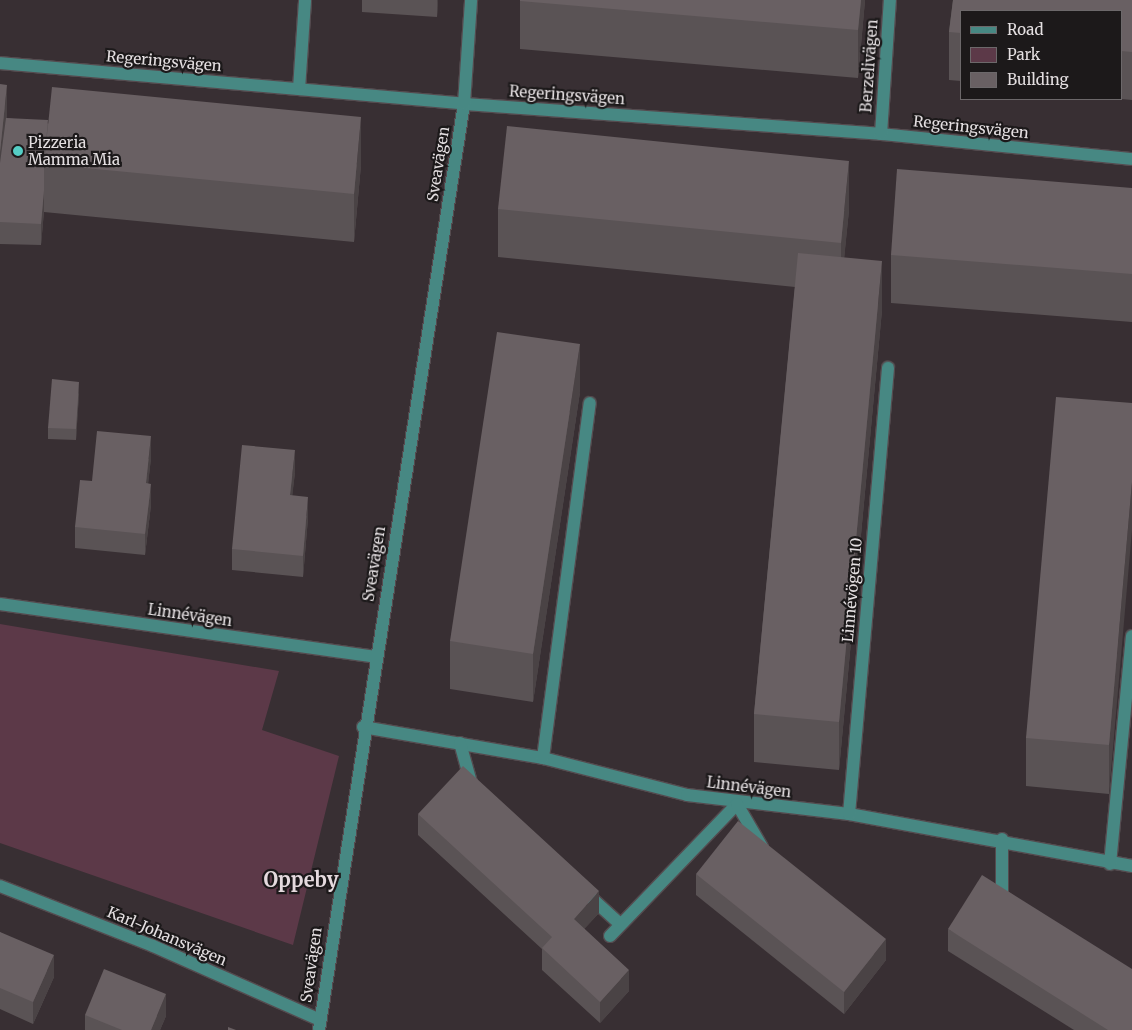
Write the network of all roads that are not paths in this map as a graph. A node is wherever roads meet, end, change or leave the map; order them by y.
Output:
1 (305, 0) edge
2 (471, 0) edge
3 (890, 0) edge
4 (0, 63) edge
5 (298, 89) junction
6 (464, 104) junction
7 (881, 134) junction
8 (1132, 160) edge
9 (888, 368) dead end
10 (590, 402) dead end
11 (0, 604) edge
12 (1132, 636) edge
13 (375, 657) junction
14 (363, 727) junction
15 (460, 743) junction
16 (543, 758) junction
17 (479, 794) edge
18 (737, 804) junction
19 (849, 814) junction
20 (1002, 839) junction
21 (774, 860) edge
22 (1110, 864) junction
23 (1132, 866) edge
24 (578, 885) edge
25 (0, 886) edge
26 (1018, 907) edge
27 (620, 924) junction
28 (610, 936) dead end
29 (319, 1025) edge

1 - 5 street
2 - 6 street, Sveavägen
3 - 7 street, Berzelivägen
4 - 5 street, Regeringsvägen
5 - 6 street, Regeringsvägen
6 - 7 street, Regeringsvägen
6 - 13 street, Sveavägen
7 - 8 street, Regeringsvägen
9 - 19 street, Linnévögen 10
10 - 16 street
11 - 13 street, Linnévägen
12 - 22 street
13 - 14 street, Sveavägen
14 - 15 street, Linnévägen
14 - 29 street, Sveavägen
15 - 16 street, Linnévägen
15 - 17 street
16 - 18 street, Linnévägen
18 - 19 street, Linnévägen
18 - 21 street
18 - 27 street
19 - 20 street, Linnévägen
20 - 22 street, Linnévägen
20 - 26 street
22 - 23 street, Linnévägen
24 - 27 street
25 - 29 street, Karl-Johansvägen
27 - 28 street

